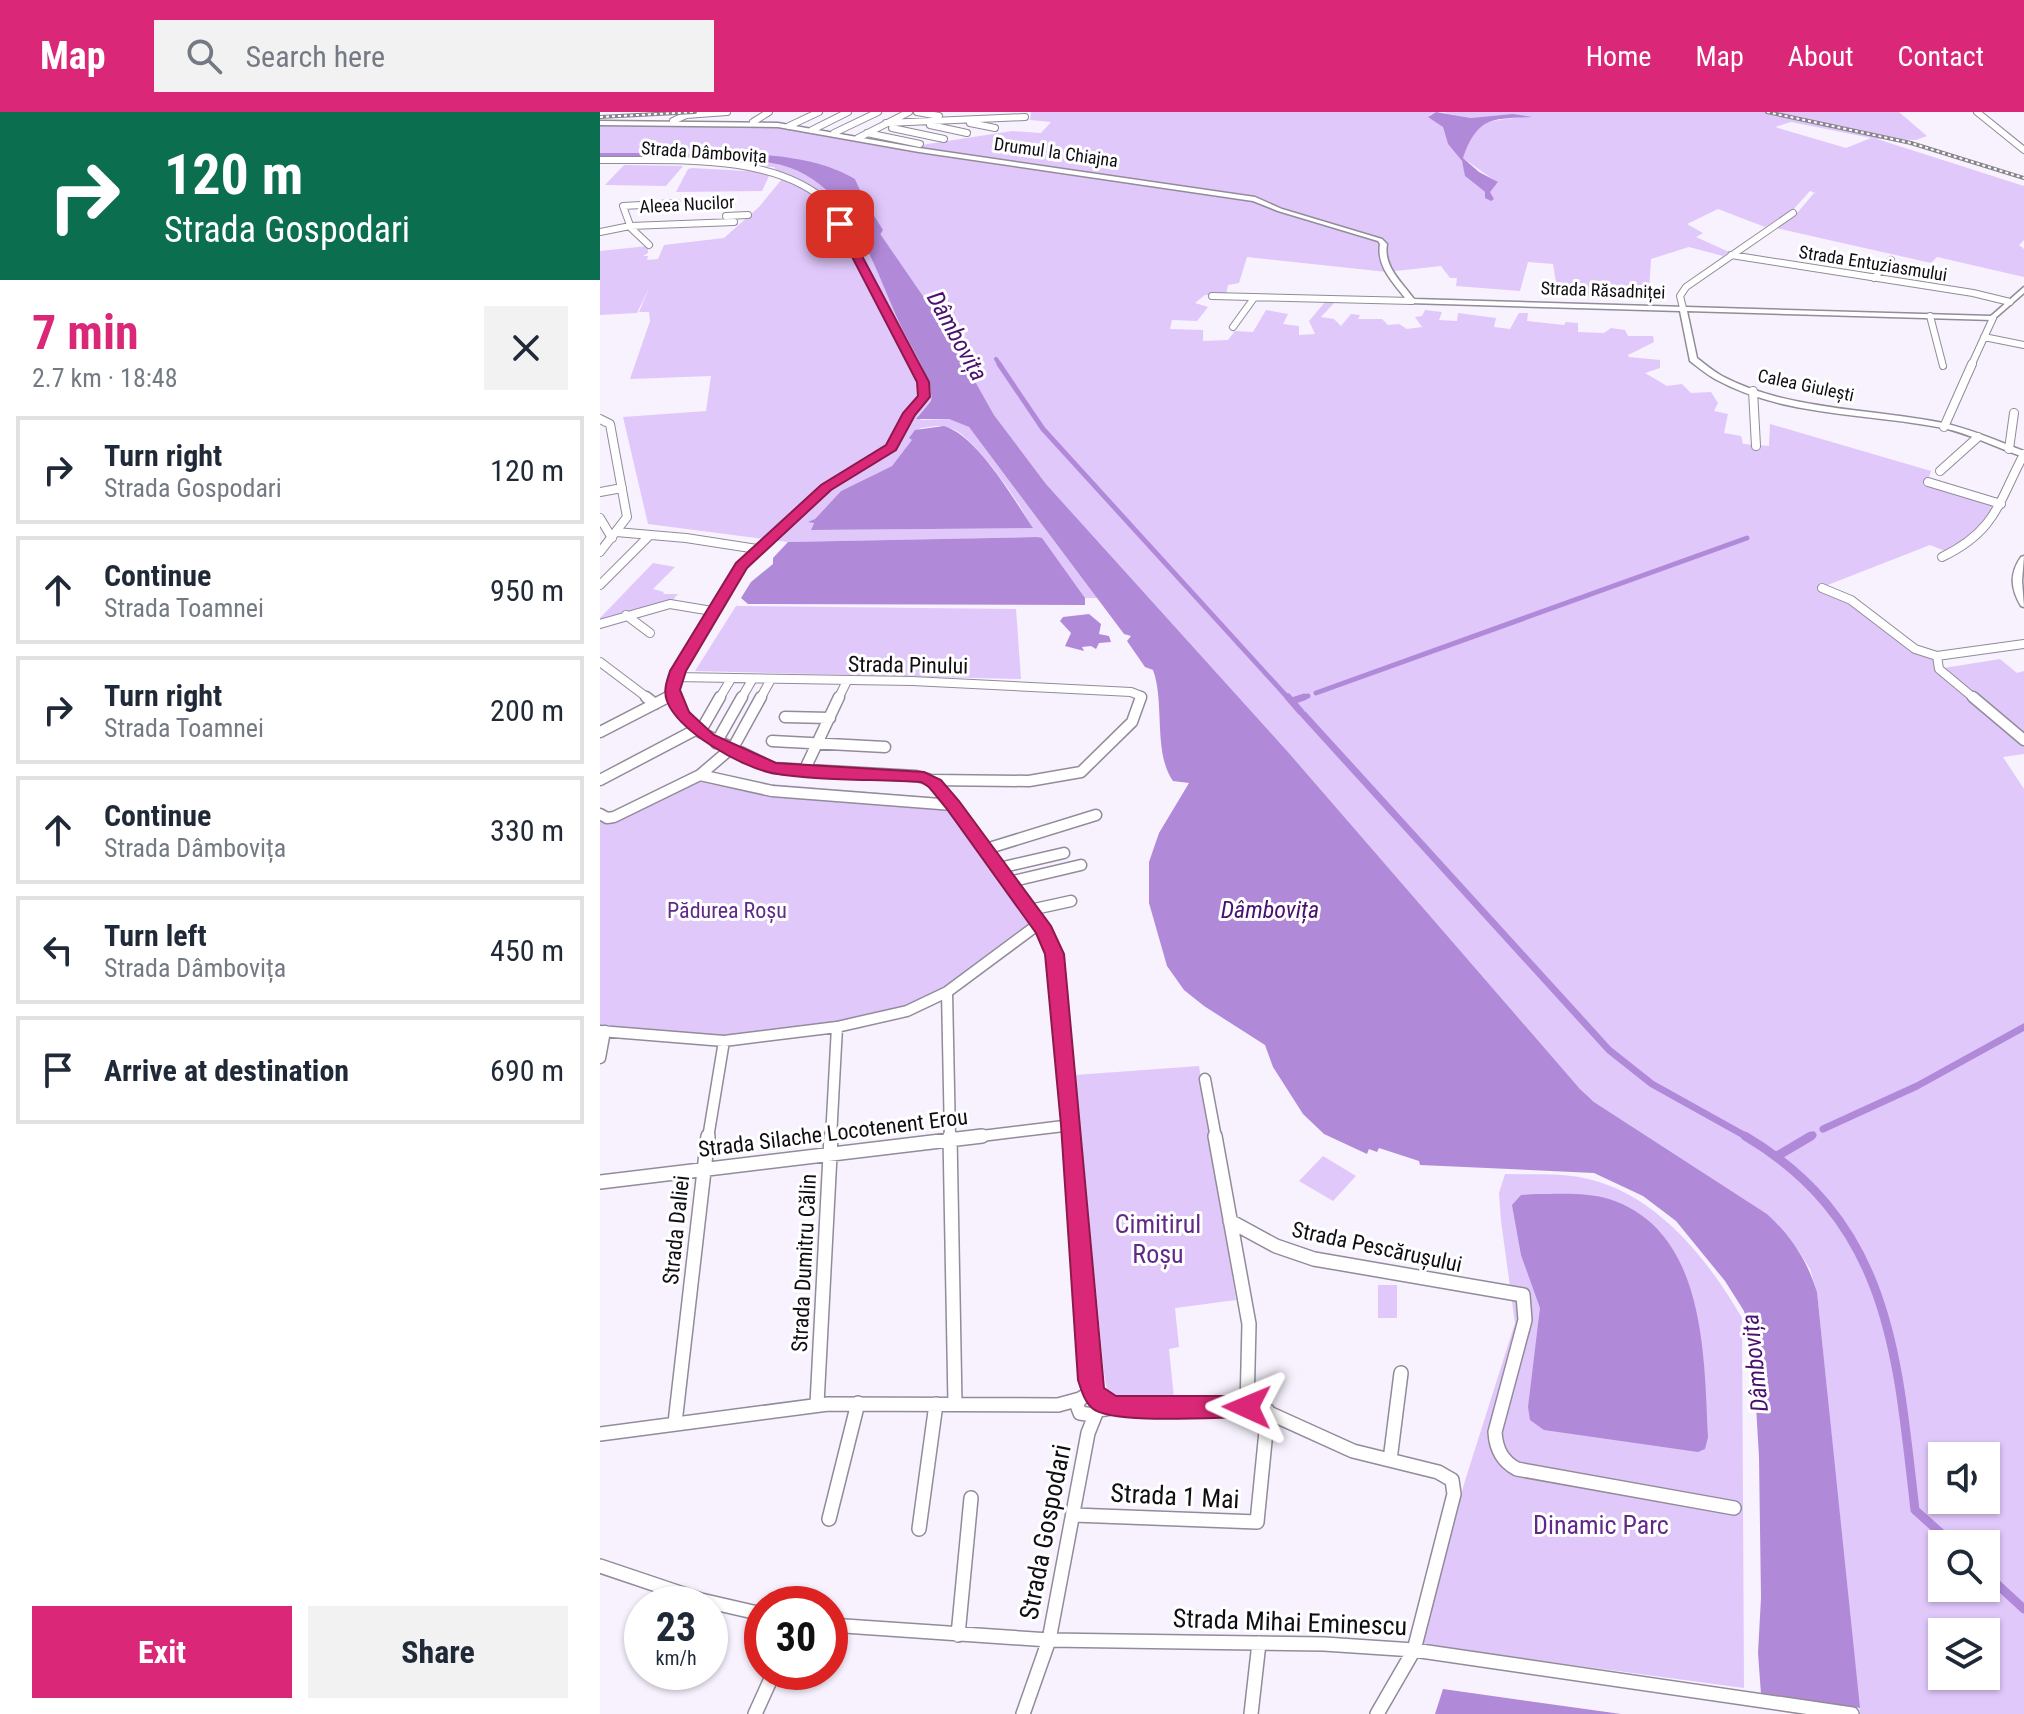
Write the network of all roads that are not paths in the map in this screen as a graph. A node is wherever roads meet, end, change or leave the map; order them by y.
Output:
1 (727, 112) edge
2 (769, 112) edge
3 (819, 112) edge
4 (848, 112) edge
5 (878, 112) edge
6 (909, 112) edge
7 (917, 112) edge
8 (984, 112) edge
9 (1977, 112) edge
10 (952, 115) edge
11 (1025, 117) dead end
12 (897, 118) junction
13 (673, 121) junction
14 (753, 122) junction
15 (914, 122) junction
16 (600, 123) edge
17 (884, 124) junction
18 (789, 126) junction
19 (995, 128) dead end
20 (812, 130) junction
21 (834, 133) junction
22 (867, 133) junction
23 (967, 133) dead end
24 (858, 138) junction
25 (944, 139) dead end
26 (920, 144) dead end
27 (2024, 150) edge
28 (600, 160) edge
29 (677, 203) dead end
30 (1793, 213) dead end
31 (748, 215) dead end
32 (734, 222) dead end
33 (631, 226) junction
34 (710, 228) dead end
35 (600, 232) edge
36 (649, 245) dead end
37 (1731, 255) junction
38 (1891, 260) dead end
39 (1874, 278) junction
40 (2024, 289) edge
41 (1212, 296) dead end
42 (1254, 298) junction
43 (1412, 301) junction
44 (2010, 302) junction
45 (1683, 308) junction
46 (1930, 316) junction
47 (1993, 318) junction
48 (1233, 327) dead end
49 (1984, 337) junction
50 (2024, 345) edge
51 (1943, 366) dead end
52 (1753, 391) junction
53 (2014, 413) dead end
54 (600, 419) edge
55 (1944, 427) junction
56 (1978, 437) junction
57 (613, 438) junction
58 (600, 441) edge
59 (1756, 446) dead end
60 (2009, 449) junction
61 (2024, 454) edge
62 (1940, 471) dead end
63 (1928, 482) dead end
64 (622, 488) junction
65 (600, 492) edge
66 (2001, 504) junction
67 (600, 518) edge
68 (614, 535) junction
69 (649, 536) junction
70 (757, 549) junction
71 (600, 552) edge
72 (1942, 557) dead end
73 (2024, 559) edge
74 (600, 585) edge
75 (1822, 588) dead end
76 (2024, 604) edge
77 (712, 611) junction
78 (626, 615) junction
79 (600, 624) edge
80 (650, 633) dead end
81 (2024, 644) edge
82 (1937, 656) junction
83 (600, 662) edge
84 (675, 677) junction
85 (731, 679) junction
86 (752, 680) junction
87 (770, 681) junction
88 (847, 681) junction
89 (673, 695) junction
90 (655, 704) junction
91 (785, 717) dead end
92 (830, 718) junction
93 (603, 727) edge
94 (698, 731) junction
95 (2024, 740) edge
96 (772, 741) dead end
97 (716, 743) junction
98 (818, 744) junction
99 (885, 747) dead end
100 (731, 750) junction
101 (804, 771) junction
102 (700, 775) junction
103 (600, 780) edge
104 (931, 780) junction
105 (953, 805) junction
106 (600, 814) edge
107 (1096, 815) dead end
108 (986, 849) junction
109 (1064, 853) dead end
110 (1081, 865) dead end
111 (999, 868) junction
112 (1009, 882) junction
113 (1071, 901) dead end
114 (1030, 910) junction
115 (1040, 923) junction
116 (947, 992) junction
117 (837, 1027) junction
118 (602, 1031) edge
119 (724, 1041) junction
120 (600, 1058) edge
121 (1205, 1079) dead end
122 (1072, 1125) junction
123 (950, 1139) junction
124 (830, 1153) junction
125 (703, 1168) junction
126 (600, 1182) edge
127 (1230, 1221) junction
128 (1401, 1373) dead end
129 (858, 1403) junction
130 (817, 1404) junction
131 (936, 1404) junction
132 (955, 1404) junction
133 (1090, 1405) junction
134 (1247, 1407) junction
135 (1268, 1411) junction
136 (675, 1423) junction
137 (600, 1434) edge
138 (1390, 1460) junction
139 (971, 1498) dead end
140 (1734, 1508) dead end
141 (1074, 1515) junction
142 (829, 1519) dead end
143 (919, 1529) dead end
144 (600, 1566) edge
145 (744, 1610) edge
146 (848, 1626) edge
147 (958, 1635) junction
148 (1049, 1640) junction
149 (1259, 1643) junction
150 (1414, 1650) junction
151 (766, 1690) edge
152 (755, 1714) edge
153 (1023, 1714) edge
154 (1251, 1714) edge
155 (1377, 1714) edge
156 (1852, 1714) edge

1 - 13 street
2 - 14 street
3 - 18 street
4 - 20 street
5 - 21 street
6 - 12 street
7 - 10 street
8 - 10 street
9 - 27 street
10 - 11 street
10 - 15 street
10 - 19 street
12 - 15 street
12 - 17 street
13 - 14 main road, Drumul la Chiajna
13 - 16 main road, Drumul la Chiajna
14 - 18 main road, Drumul la Chiajna
15 - 17 street
15 - 23 street
17 - 22 street
17 - 25 street
18 - 20 main road, Drumul la Chiajna
20 - 21 main road, Drumul la Chiajna
21 - 24 main road, Drumul la Chiajna
22 - 24 street
22 - 26 street
24 - 43 main road, Drumul la Chiajna
28 - 70 street, Strada Dâmbovița
29 - 33 street, Aleea Nucilor
30 - 37 street
31 - 33 street, Aleea Nucilor
32 - 33 street, Aleea Nucilor
33 - 34 street, Aleea Nucilor
33 - 35 street, Aleea Nucilor
33 - 36 street, Aleea Nucilor
37 - 39 street, Strada Entuziasmului
37 - 45 street
38 - 39 street
39 - 44 street, Strada Entuziasmului
40 - 44 main road
41 - 42 street, Strada Răsadniței
42 - 43 street, Strada Răsadniței
42 - 48 street
43 - 45 main road, Strada Răsadniței
44 - 47 main road
45 - 46 main road, Strada Răsadniței
45 - 52 main road, Calea Giulești
46 - 47 main road, Strada Răsadniței
46 - 51 street
47 - 49 street
49 - 50 street
49 - 55 street
52 - 55 main road, Calea Giulești
52 - 59 street
53 - 60 street
54 - 57 street
55 - 56 main road, Calea Giulești
56 - 60 main road, Calea Giulești
56 - 62 street
57 - 58 street
57 - 64 street
60 - 61 main road, Calea Giulești
61 - 66 street
63 - 66 street
64 - 65 street
64 - 68 street
66 - 72 street
67 - 68 street
68 - 69 street
68 - 71 street
69 - 70 street
69 - 74 street
70 - 77 street, Strada Dâmbovița
73 - 76 main road
75 - 82 street
77 - 78 street
77 - 84 street, Strada Dâmbovița
78 - 79 street
78 - 80 street
81 - 82 street
82 - 95 street
83 - 90 street
84 - 85 street, Strada Pinului
84 - 89 street
85 - 86 street, Strada Pinului
85 - 94 street
86 - 87 street, Strada Pinului
86 - 97 street
87 - 88 street, Strada Pinului
87 - 100 street
88 - 92 street
88 - 104 street, Strada Pinului
89 - 90 street
89 - 94 street
90 - 93 street
91 - 92 street
92 - 98 street
94 - 97 street
94 - 103 street
96 - 98 street
97 - 100 street
98 - 99 street
98 - 101 street
100 - 101 street
100 - 102 street
101 - 104 street
102 - 105 street
102 - 106 street
104 - 105 street
105 - 108 street
107 - 108 street
108 - 111 street
109 - 111 street
110 - 112 street
111 - 112 street
112 - 114 street
113 - 114 street
114 - 115 street
115 - 116 street
115 - 122 street
116 - 117 street
116 - 123 street
117 - 119 street
117 - 124 street, Strada Dumitru Călin
118 - 119 street
118 - 120 street
119 - 125 street, Strada Daliei
121 - 127 street
122 - 123 street, Strada Silache Locotenent Erou
122 - 133 street
123 - 124 street, Strada Silache Locotenent Erou
123 - 132 street
124 - 125 street, Strada Silache Locotenent Erou
124 - 130 street, Strada Dumitru Călin
125 - 126 street, Strada Silache Locotenent Erou
125 - 136 street, Strada Daliei
127 - 134 street
127 - 140 street, Strada Pescărușului
128 - 138 street
129 - 130 street
129 - 131 street
129 - 142 street
130 - 136 street
131 - 132 street
131 - 143 street
132 - 133 street
133 - 134 street
133 - 141 street, Strada Gospodari
134 - 135 street
135 - 138 street
135 - 141 street, Strada 1 Mai
136 - 137 street
138 - 150 street
139 - 147 street
141 - 148 street, Strada Gospodari
144 - 145 street
146 - 147 street, Strada Mihai Eminescu
147 - 148 street, Strada Mihai Eminescu
148 - 149 street, Strada Mihai Eminescu
148 - 153 street, Strada Gospodari
149 - 150 street, Strada Mihai Eminescu
149 - 154 street
150 - 155 street
150 - 156 street, Strada Mihai Eminescu
151 - 152 street

